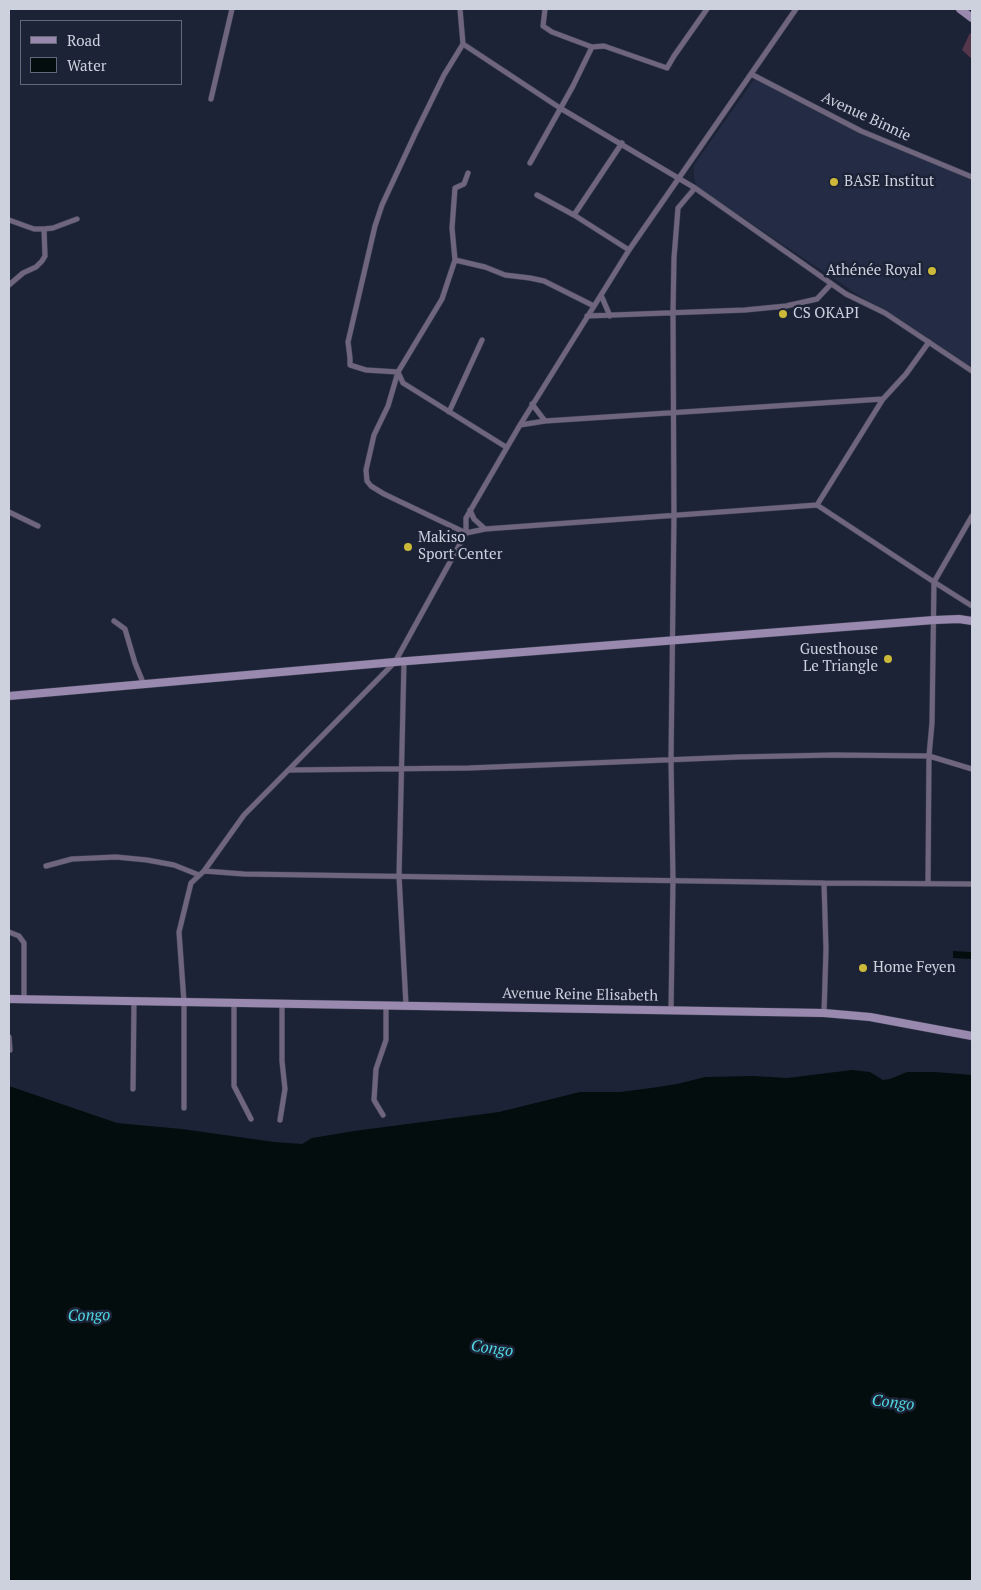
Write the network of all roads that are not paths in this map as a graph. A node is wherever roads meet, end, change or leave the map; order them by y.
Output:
1 (232, 9) edge
2 (460, 9) edge
3 (545, 9) edge
4 (707, 9) edge
5 (796, 9) edge
6 (960, 9) edge
7 (972, 18) edge
8 (463, 44) junction
9 (592, 47) junction
10 (751, 74) junction
11 (212, 99) dead end
12 (560, 108) junction
13 (622, 143) junction
14 (530, 163) dead end
15 (468, 172) dead end
16 (972, 177) edge
17 (678, 180) junction
18 (694, 188) junction
19 (537, 195) dead end
20 (574, 215) junction
21 (77, 219) dead end
22 (10, 222) edge
23 (44, 229) junction
24 (629, 250) junction
25 (455, 260) junction
26 (832, 284) junction
27 (9, 285) edge
28 (601, 295) junction
29 (594, 306) junction
30 (673, 313) junction
31 (587, 316) junction
32 (610, 316) junction
33 (482, 340) dead end
34 (929, 342) junction
35 (972, 371) edge
36 (398, 372) junction
37 (883, 399) junction
38 (532, 404) junction
39 (449, 412) junction
40 (674, 413) junction
41 (545, 422) junction
42 (520, 425) junction
43 (506, 447) junction
44 (817, 505) junction
45 (470, 510) junction
46 (9, 512) edge
47 (674, 516) junction
48 (972, 516) edge
49 (38, 526) dead end
50 (485, 530) junction
51 (466, 533) junction
52 (934, 582) junction
53 (972, 606) edge
54 (934, 620) junction
55 (114, 621) dead end
56 (972, 621) edge
57 (673, 641) junction
58 (395, 662) junction
59 (404, 662) junction
60 (144, 685) junction
61 (9, 696) edge
62 (929, 756) junction
63 (671, 760) junction
64 (401, 769) junction
65 (972, 769) edge
66 (290, 770) junction
67 (46, 866) dead end
68 (201, 873) junction
69 (398, 876) junction
70 (673, 880) junction
71 (928, 883) junction
72 (824, 884) junction
73 (972, 884) edge
74 (9, 932) edge
75 (9, 999) edge
76 (24, 1000) junction
77 (134, 1002) junction
78 (184, 1002) junction
79 (234, 1004) junction
80 (282, 1004) junction
81 (406, 1005) junction
82 (386, 1006) junction
83 (672, 1010) junction
84 (824, 1013) junction
85 (972, 1036) edge
86 (9, 1037) edge
87 (10, 1050) edge
88 (133, 1089) dead end
89 (184, 1108) dead end
90 (383, 1115) dead end
91 (251, 1119) dead end
92 (280, 1120) dead end

1 - 11 street
2 - 8 street
3 - 9 street
4 - 9 street
5 - 10 street
6 - 7 street
8 - 12 street
8 - 36 street
9 - 12 street
10 - 16 street, Avenue Binnie
10 - 17 street
12 - 13 street
12 - 14 street
13 - 17 street
13 - 20 street
15 - 25 street
17 - 18 street
17 - 24 street
18 - 26 street
18 - 30 street
19 - 20 street
20 - 24 street
21 - 23 street
22 - 23 street
23 - 27 street
24 - 28 street
25 - 29 street
25 - 36 street
26 - 30 street
26 - 34 street
28 - 29 street
28 - 32 street
29 - 31 street
30 - 32 street
30 - 40 street
31 - 32 street
31 - 38 street
33 - 39 street
34 - 35 street
34 - 37 street
36 - 39 street
36 - 51 street
37 - 40 street
37 - 44 street
38 - 41 street
38 - 42 street
39 - 43 street
40 - 41 street
40 - 47 street
41 - 42 street
42 - 43 street
43 - 45 street
44 - 47 street
44 - 52 street
45 - 50 street
45 - 51 street
46 - 49 street
47 - 50 street
47 - 57 street
48 - 52 street
50 - 51 street
51 - 58 street
52 - 53 street
52 - 54 street
54 - 56 street
54 - 57 street
54 - 62 street
55 - 60 street
57 - 59 street
57 - 63 street
58 - 59 street
58 - 60 street
58 - 66 street
59 - 64 street
60 - 61 street
62 - 63 street
62 - 65 street
62 - 71 street
63 - 64 street
63 - 70 street
64 - 66 street
64 - 69 street
66 - 68 street
67 - 68 street
68 - 69 street
68 - 78 street
69 - 70 street
69 - 81 street
70 - 72 street
70 - 83 street
71 - 72 street
71 - 73 street
72 - 84 street
74 - 76 street
75 - 76 street, Avenue Reine Elisabeth
76 - 77 street, Avenue Reine Elisabeth
77 - 78 street, Avenue Reine Elisabeth
77 - 88 street
78 - 79 street, Avenue Reine Elisabeth
78 - 89 street
79 - 80 street, Avenue Reine Elisabeth
79 - 91 street
80 - 82 street, Avenue Reine Elisabeth
80 - 92 street
81 - 82 street, Avenue Reine Elisabeth
81 - 83 street, Avenue Reine Elisabeth
82 - 90 street
83 - 84 street, Avenue Reine Elisabeth
84 - 85 street, Avenue Reine Elisabeth
86 - 87 street

